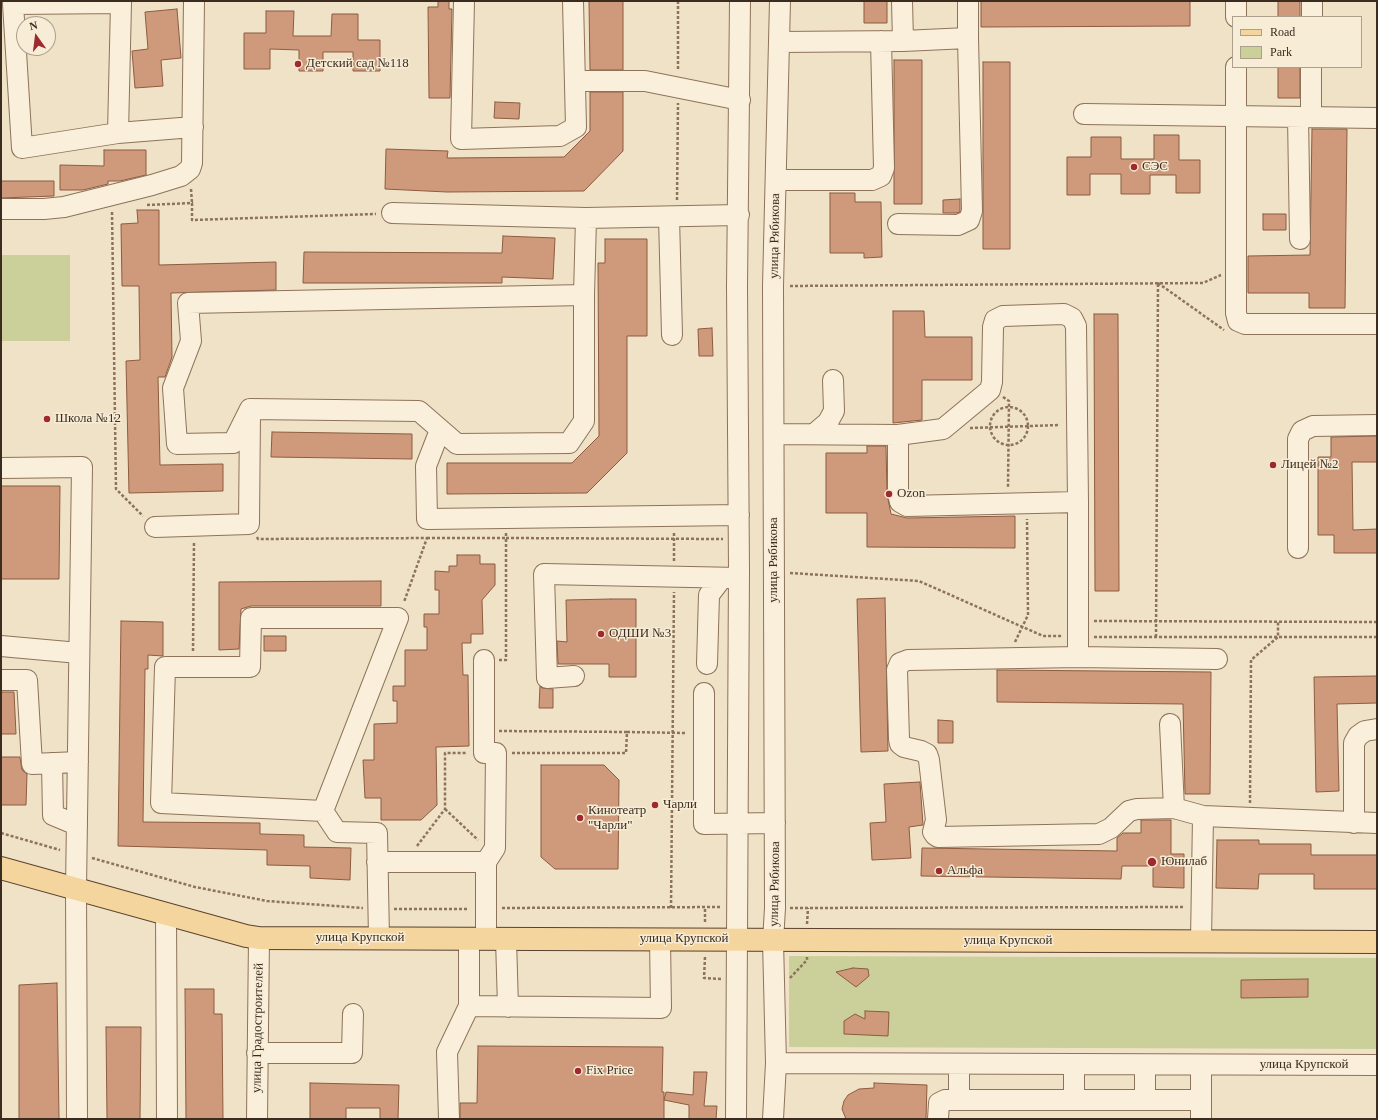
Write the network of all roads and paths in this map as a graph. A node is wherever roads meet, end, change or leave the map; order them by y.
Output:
1 (194, 1) edge
2 (464, 1) edge
3 (573, 1) edge
4 (678, 1) edge
5 (740, 1) edge
6 (780, 1) edge
7 (902, 1) edge
8 (968, 1) edge
9 (1236, 1) edge
10 (1312, 1) edge
11 (121, 2) edge
12 (1236, 16) edge
13 (1312, 16) edge
14 (968, 38) junction
15 (881, 41) junction
16 (903, 41) junction
17 (780, 42) junction
18 (1236, 68) edge
19 (1311, 68) edge
20 (575, 81) junction
21 (678, 88) junction
22 (740, 100) junction
23 (1084, 114) dead end
24 (1235, 116) junction
25 (1304, 117) junction
26 (1377, 118) edge
27 (193, 127) junction
28 (118, 133) junction
29 (776, 180) junction
30 (144, 205) dead end
31 (112, 206) dead end
32 (1, 209) edge
33 (392, 213) joint
34 (739, 215) junction
35 (673, 216) junction
36 (586, 218) junction
37 (898, 224) dead end
38 (1300, 239) dead end
39 (1236, 268) junction
40 (1158, 283) junction
41 (773, 286) junction
42 (584, 295) junction
43 (1240, 322) junction
44 (1377, 324) edge
45 (672, 334) dead end
46 (833, 380) dead end
47 (990, 390) junction
48 (1009, 408) junction
49 (250, 409) junction
50 (1077, 425) junction
51 (1377, 425) edge
52 (1027, 426) junction
53 (1008, 427) junction
54 (990, 428) junction
55 (943, 429) junction
56 (440, 430) junction
57 (774, 434) junction
58 (814, 434) junction
59 (898, 435) junction
60 (1008, 444) junction
61 (1, 468) edge
62 (1078, 502) junction
63 (1018, 503) junction
64 (739, 515) junction
65 (675, 516) junction
66 (506, 518) junction
67 (249, 524) junction
68 (194, 526) junction
69 (155, 527) joint
70 (427, 529) junction
71 (506, 538) junction
72 (674, 539) junction
73 (725, 539) dead end
74 (1298, 548) dead end
75 (774, 572) junction
76 (674, 577) junction
77 (730, 578) junction
78 (398, 618) junction
79 (1156, 621) junction
80 (1278, 622) junction
81 (1377, 622) edge
82 (1022, 627) junction
83 (1078, 629) junction
84 (1156, 637) junction
85 (1278, 637) junction
86 (1377, 637) edge
87 (1, 646) edge
88 (79, 653) junction
89 (1078, 657) junction
90 (1008, 658) junction
91 (1217, 659) dead end
92 (484, 660) joint
93 (707, 664) dead end
94 (193, 667) junction
95 (574, 676) dead end
96 (1, 680) edge
97 (704, 693) dead end
98 (1170, 724) dead end
99 (1377, 729) edge
100 (484, 731) junction
101 (627, 732) junction
102 (673, 732) junction
103 (704, 733) junction
104 (490, 753) junction
105 (78, 762) junction
106 (52, 764) junction
107 (1174, 808) junction
108 (445, 809) junction
109 (323, 811) junction
110 (1203, 816) junction
111 (1250, 818) junction
112 (775, 823) junction
113 (1354, 823) junction
114 (1377, 823) edge
115 (738, 824) junction
116 (77, 825) junction
117 (1, 833) edge
118 (77, 854) junction
119 (489, 857) junction
120 (377, 862) junction
121 (405, 862) junction
122 (1, 868) edge
123 (76, 889) junction
124 (737, 907) junction
125 (1202, 907) junction
126 (486, 908) junction
127 (671, 908) junction
128 (775, 908) junction
129 (378, 909) junction
130 (166, 914) junction
131 (259, 938) junction
132 (379, 938) junction
133 (487, 939) junction
134 (660, 939) junction
135 (736, 939) junction
136 (773, 941) junction
137 (1201, 941) junction
138 (1377, 942) edge
139 (469, 1006) junction
140 (508, 1007) junction
141 (353, 1014) dead end
142 (257, 1053) junction
143 (776, 1063) junction
144 (959, 1064) junction
145 (1074, 1064) junction
146 (1145, 1064) junction
147 (1201, 1065) junction
148 (1377, 1065) edge
149 (958, 1100) junction
150 (1074, 1100) junction
151 (1146, 1100) junction
152 (1201, 1110) edge
153 (77, 1119) edge
154 (167, 1119) edge
155 (257, 1119) edge
156 (449, 1119) edge
157 (736, 1119) edge
158 (773, 1119) edge
159 (938, 1119) edge

1 - 27 street
2 - 20 street
3 - 20 street
4 - 21 path
5 - 22 street
6 - 17 street, улица Рябикова
7 - 16 street
8 - 14 street
9 - 12 street
10 - 13 street
11 - 28 street
11 - 28 street
14 - 16 street
14 - 37 street
15 - 16 street
15 - 17 street
15 - 29 street
17 - 29 street, улица Рябикова
18 - 24 street
19 - 25 street
20 - 21 street
21 - 22 street
21 - 35 path
22 - 34 street
23 - 24 street
24 - 25 street
24 - 39 street
25 - 26 street
25 - 38 street
27 - 28 street
27 - 32 street
29 - 41 street, улица Рябикова
30 - 33 path
31 - 69 path
33 - 36 street
34 - 35 street
34 - 64 street
35 - 36 street
35 - 45 street
36 - 42 street
39 - 40 path
39 - 43 street
40 - 41 path
40 - 43 path
40 - 79 path
41 - 57 street, улица Рябикова
42 - 49 street
42 - 56 street
43 - 44 street
46 - 58 street
47 - 48 path
47 - 50 street
47 - 55 street
48 - 52 path
48 - 53 path
48 - 54 path
49 - 56 street
49 - 67 street
50 - 52 path
50 - 62 street
51 - 74 street
52 - 53 path
52 - 60 path
53 - 54 path
53 - 60 path
54 - 55 path
54 - 60 path
55 - 59 street
56 - 70 street
57 - 58 street
57 - 75 street, улица Рябикова
58 - 59 street
59 - 63 street
60 - 63 path
61 - 88 street
62 - 63 street
62 - 83 street
63 - 82 path
64 - 65 street
64 - 77 street
65 - 66 street
65 - 72 path
66 - 70 street
66 - 71 path
67 - 68 street
67 - 70 path
68 - 69 street
68 - 94 path
70 - 71 path
70 - 78 path
71 - 72 path
71 - 92 path
72 - 73 path
72 - 76 path
75 - 82 path
75 - 112 street, улица Рябикова
76 - 77 street
76 - 95 street
76 - 102 path
77 - 93 street
77 - 115 street
78 - 94 street
78 - 109 street
79 - 80 path
79 - 83 path
79 - 84 path
80 - 81 path
80 - 85 path
82 - 83 path
82 - 90 path
83 - 84 path
83 - 89 street
84 - 85 path
85 - 86 path
85 - 111 path
87 - 88 street
88 - 105 street
89 - 90 street
89 - 91 street
90 - 107 street
92 - 100 street
94 - 109 street
96 - 106 street
97 - 103 street
98 - 107 street
99 - 113 street
100 - 101 path
100 - 104 street
101 - 102 path
101 - 104 path
102 - 103 path
102 - 127 path
103 - 115 street
104 - 108 path
104 - 119 street
105 - 106 street
105 - 116 street
106 - 116 street
107 - 110 street
108 - 119 path
108 - 121 path
109 - 120 street
110 - 111 street
110 - 125 street
111 - 113 street
112 - 115 street
112 - 128 street, улица Рябикова
113 - 114 street
115 - 124 street
116 - 118 street
117 - 118 path
118 - 123 street
118 - 129 path
119 - 121 street
119 - 126 street
120 - 121 street
120 - 129 street
122 - 123 main road, улица Крупской
123 - 130 main road, улица Крупской
123 - 153 street
124 - 127 path
124 - 135 street
125 - 128 path
125 - 137 street
126 - 127 path
126 - 129 path
126 - 133 street
128 - 136 street, улица Рябикова
129 - 132 street
130 - 131 main road, улица Крупской
130 - 154 street
131 - 132 main road, улица Крупской
131 - 142 street, улица Градостроителей
132 - 133 main road, улица Крупской
133 - 134 main road, улица Крупской
133 - 139 street
133 - 140 street
134 - 135 main road, улица Крупской
134 - 140 street
135 - 136 main road, улица Крупской
135 - 157 street
136 - 137 main road, улица Крупской
136 - 143 street, улица Рябикова
137 - 138 main road, улица Крупской
139 - 140 street
139 - 156 street
141 - 142 street
142 - 155 street, улица Градостроителей
143 - 144 street, улица Крупской
143 - 158 street, улица Рябикова
144 - 145 street, улица Крупской
144 - 149 street
145 - 146 street, улица Крупской
145 - 150 street
146 - 147 street, улица Крупской
146 - 151 street
147 - 148 street, улица Крупской
147 - 152 street
149 - 150 street
149 - 159 street
150 - 151 street
151 - 152 street

